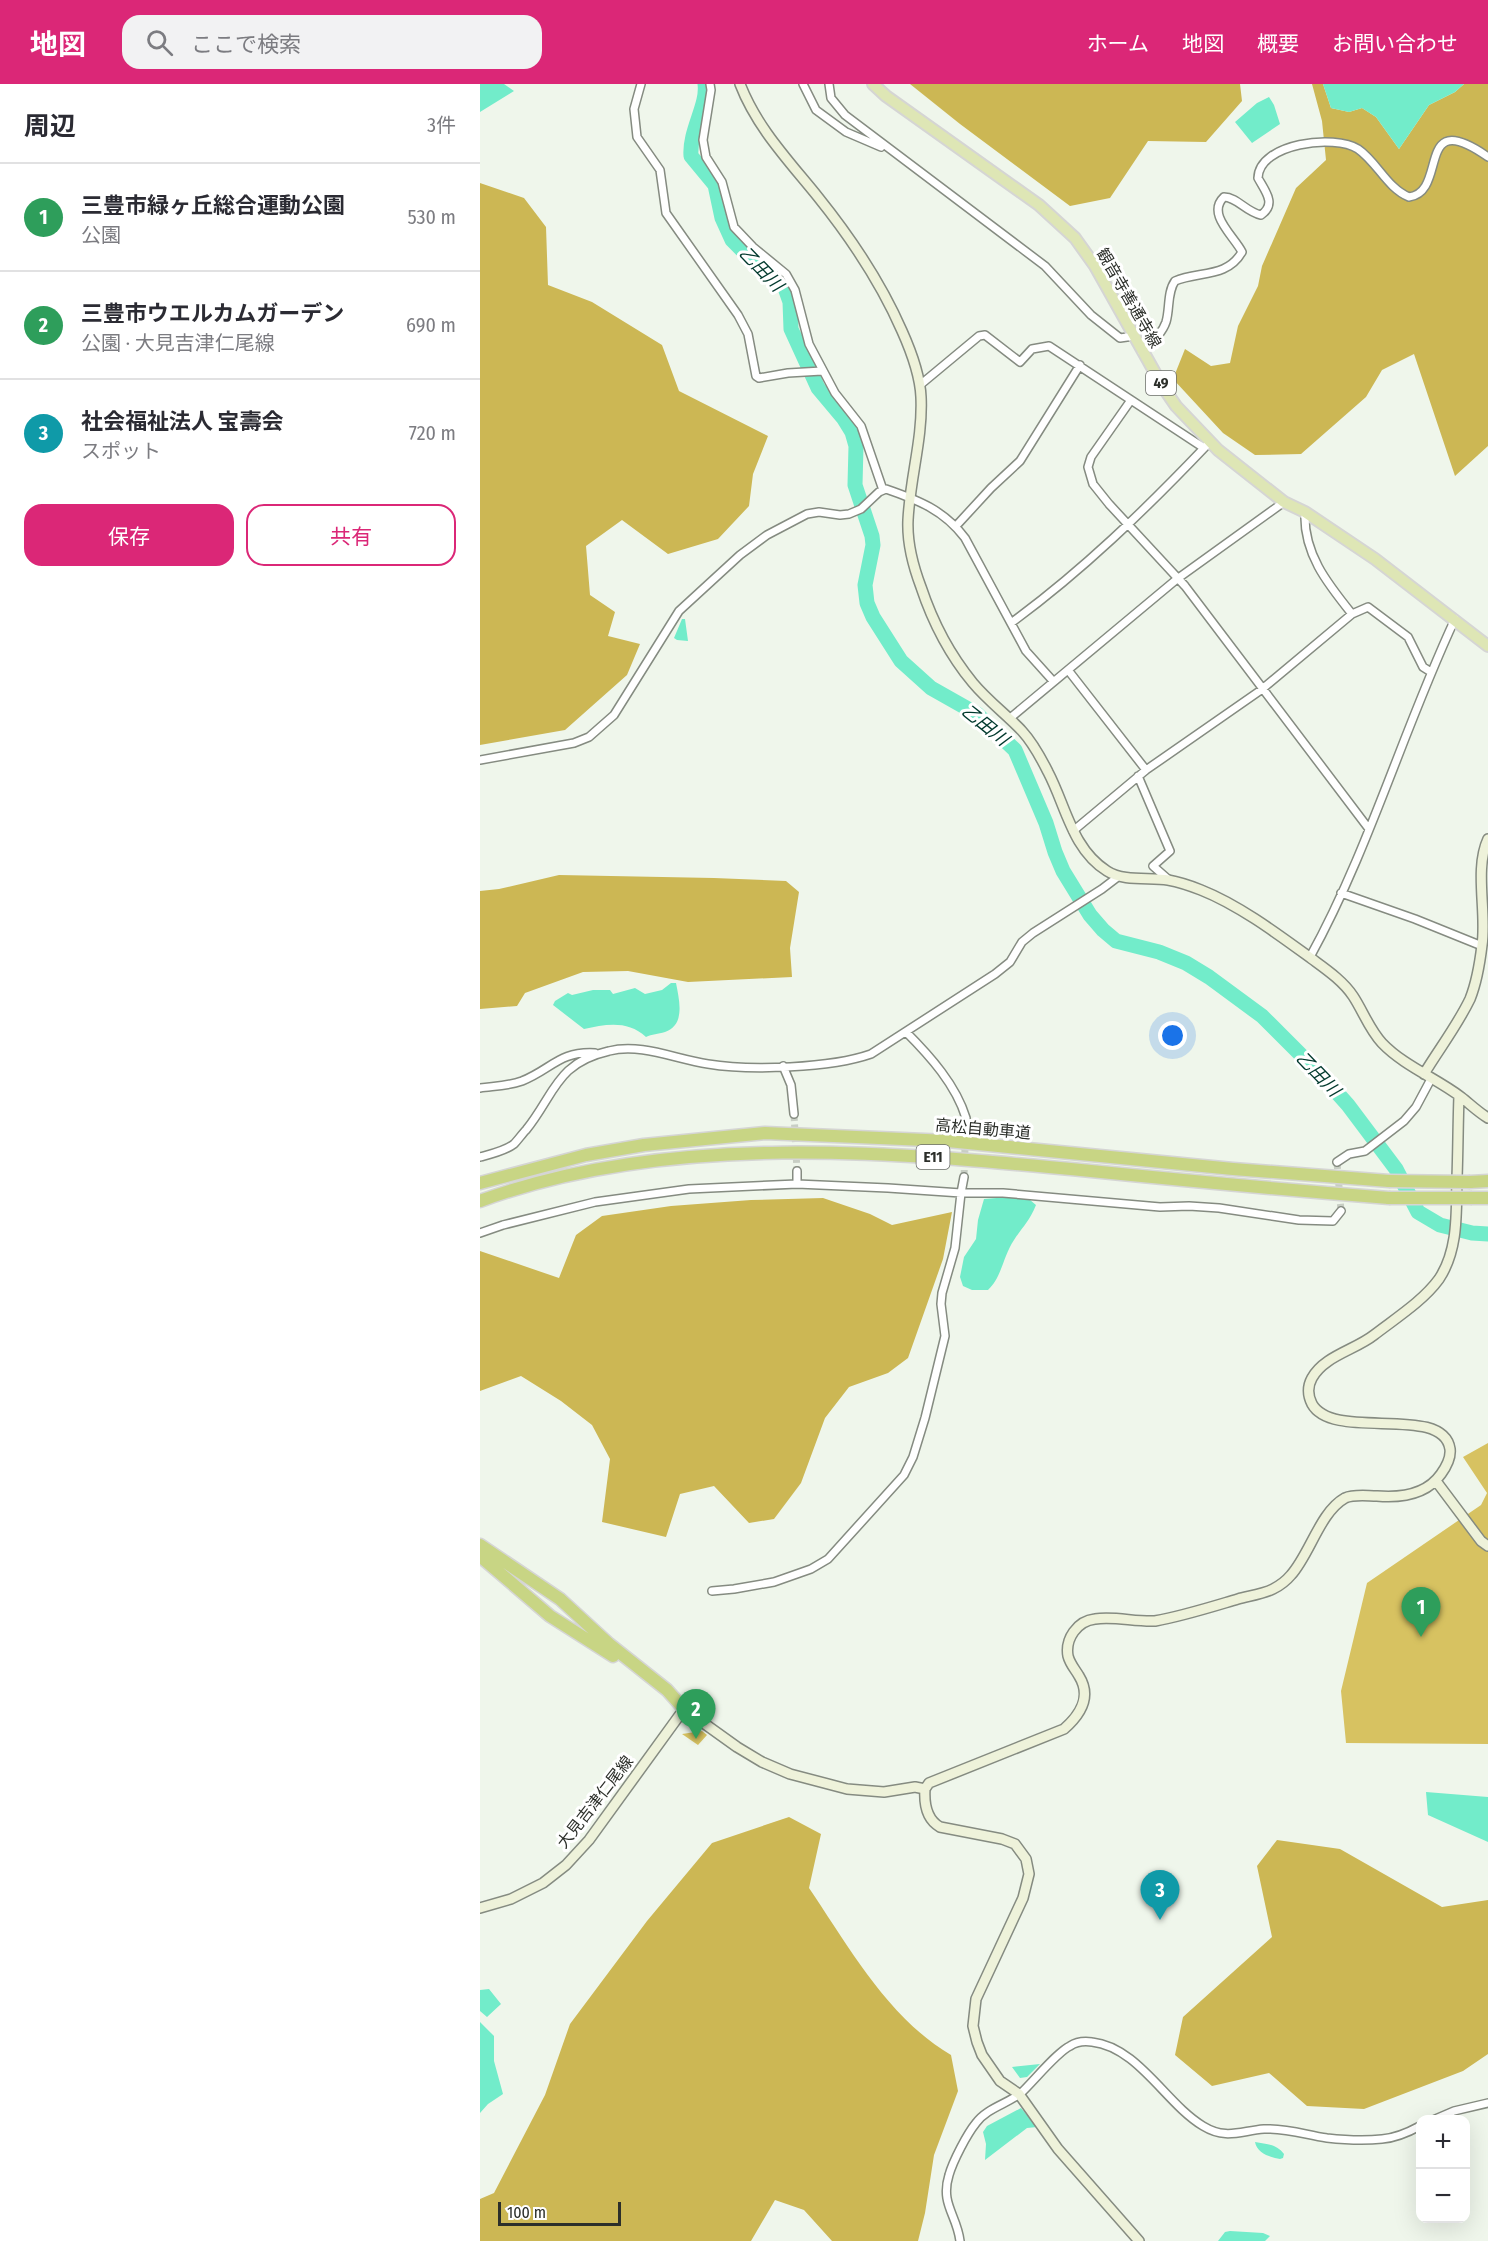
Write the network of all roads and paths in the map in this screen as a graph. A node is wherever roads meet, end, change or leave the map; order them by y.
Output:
1 (641, 84) edge
2 (710, 84) edge
3 (740, 84) edge
4 (803, 84) edge
5 (828, 84) edge
6 (873, 84) edge
7 (892, 152) junction
8 (1488, 157) edge
9 (1134, 336) junction
10 (1142, 352) junction
11 (1080, 365) junction
12 (822, 371) junction
13 (920, 385) junction
14 (1131, 400) junction
15 (1207, 445) junction
16 (883, 490) junction
17 (910, 500) junction
18 (1284, 502) junction
19 (1305, 512) junction
20 (1128, 524) junction
21 (956, 526) junction
22 (1177, 579) junction
23 (1352, 614) junction
24 (1455, 620) junction
25 (1011, 623) junction
26 (1488, 646) edge
27 (1068, 670) junction
28 (1431, 672) junction
29 (1053, 681) junction
30 (1262, 690) junction
31 (1009, 719) junction
32 (480, 760) edge
33 (1146, 770) junction
34 (1138, 776) junction
35 (1369, 829) junction
36 (1072, 831) junction
37 (1488, 839) edge
38 (1119, 876) junction
39 (1169, 880) junction
40 (1341, 893) junction
41 (1482, 946) junction
42 (1310, 957) junction
43 (1484, 958) edge
44 (906, 1032) junction
45 (601, 1053) junction
46 (783, 1066) junction
47 (1427, 1077) junction
48 (480, 1088) edge
49 (1459, 1096) junction
50 (794, 1114) tunnel mouth
51 (966, 1118) tunnel mouth
52 (1488, 1118) edge
53 (480, 1157) edge
54 (1337, 1162) dead end
55 (797, 1171) tunnel mouth
56 (964, 1177) tunnel mouth
57 (1488, 1181) edge
58 (480, 1183) edge
59 (797, 1184) junction
60 (961, 1193) junction
61 (1488, 1198) edge
62 (480, 1201) edge
63 (1341, 1211) dead end
64 (480, 1233) edge
65 (1436, 1481) junction
66 (480, 1545) edge
67 (1488, 1546) edge
68 (480, 1556) edge
69 (712, 1591) dead end
70 (684, 1709) junction
71 (924, 1789) junction
72 (480, 1908) edge
73 (1019, 2094) junction
74 (1488, 2103) edge
75 (1445, 2115) edge
76 (1416, 2128) edge
77 (960, 2241) edge
78 (1139, 2241) edge

1 - 12 street
2 - 12 street
3 - 13 street
4 - 7 street
5 - 7 street
6 - 9 main road, 観音寺善通寺線 / 49
7 - 9 street
8 - 10 street
9 - 10 main road, 観音寺善通寺線 / 49
10 - 15 main road, 観音寺善通寺線 / 49
11 - 13 street
11 - 14 street
11 - 21 street
12 - 16 street
13 - 17 street
14 - 15 street
14 - 20 street
15 - 18 main road, 観音寺善通寺線 / 49
15 - 20 street
16 - 17 street
16 - 32 street
17 - 21 street
17 - 31 street
18 - 19 main road, 観音寺善通寺線 / 49
18 - 22 street
19 - 23 street
19 - 24 main road, 観音寺善通寺線 / 49
20 - 22 street
20 - 25 street
21 - 25 street
22 - 27 street
22 - 30 street
23 - 28 street
23 - 30 street
24 - 26 main road, 観音寺善通寺線 / 49
24 - 28 street
25 - 29 street
27 - 29 street
27 - 33 street
28 - 35 street
29 - 31 street
30 - 33 street
30 - 35 street
31 - 36 street
33 - 34 street
34 - 36 street
34 - 39 street
35 - 40 street
36 - 38 street
37 - 41 street
38 - 39 street
38 - 44 street
39 - 42 street
40 - 41 street
40 - 42 street
41 - 43 street
42 - 47 street
43 - 47 street
44 - 46 street
44 - 51 street
45 - 46 street
45 - 48 street
45 - 53 street
46 - 50 street
47 - 49 street
47 - 54 street
49 - 52 street
49 - 65 street
55 - 59 street
56 - 60 street
57 - 58 highway, 高松自動車道 / E11, bridge
59 - 60 street
59 - 64 street
60 - 63 street
60 - 69 street
61 - 62 highway, 高松自動車道 / E11, bridge
65 - 67 street
65 - 71 street
66 - 70 highway
68 - 70 highway
70 - 71 street
70 - 72 street, 大見吉津仁尾線
71 - 73 street
73 - 76 street
73 - 77 street
73 - 78 street
74 - 75 street

